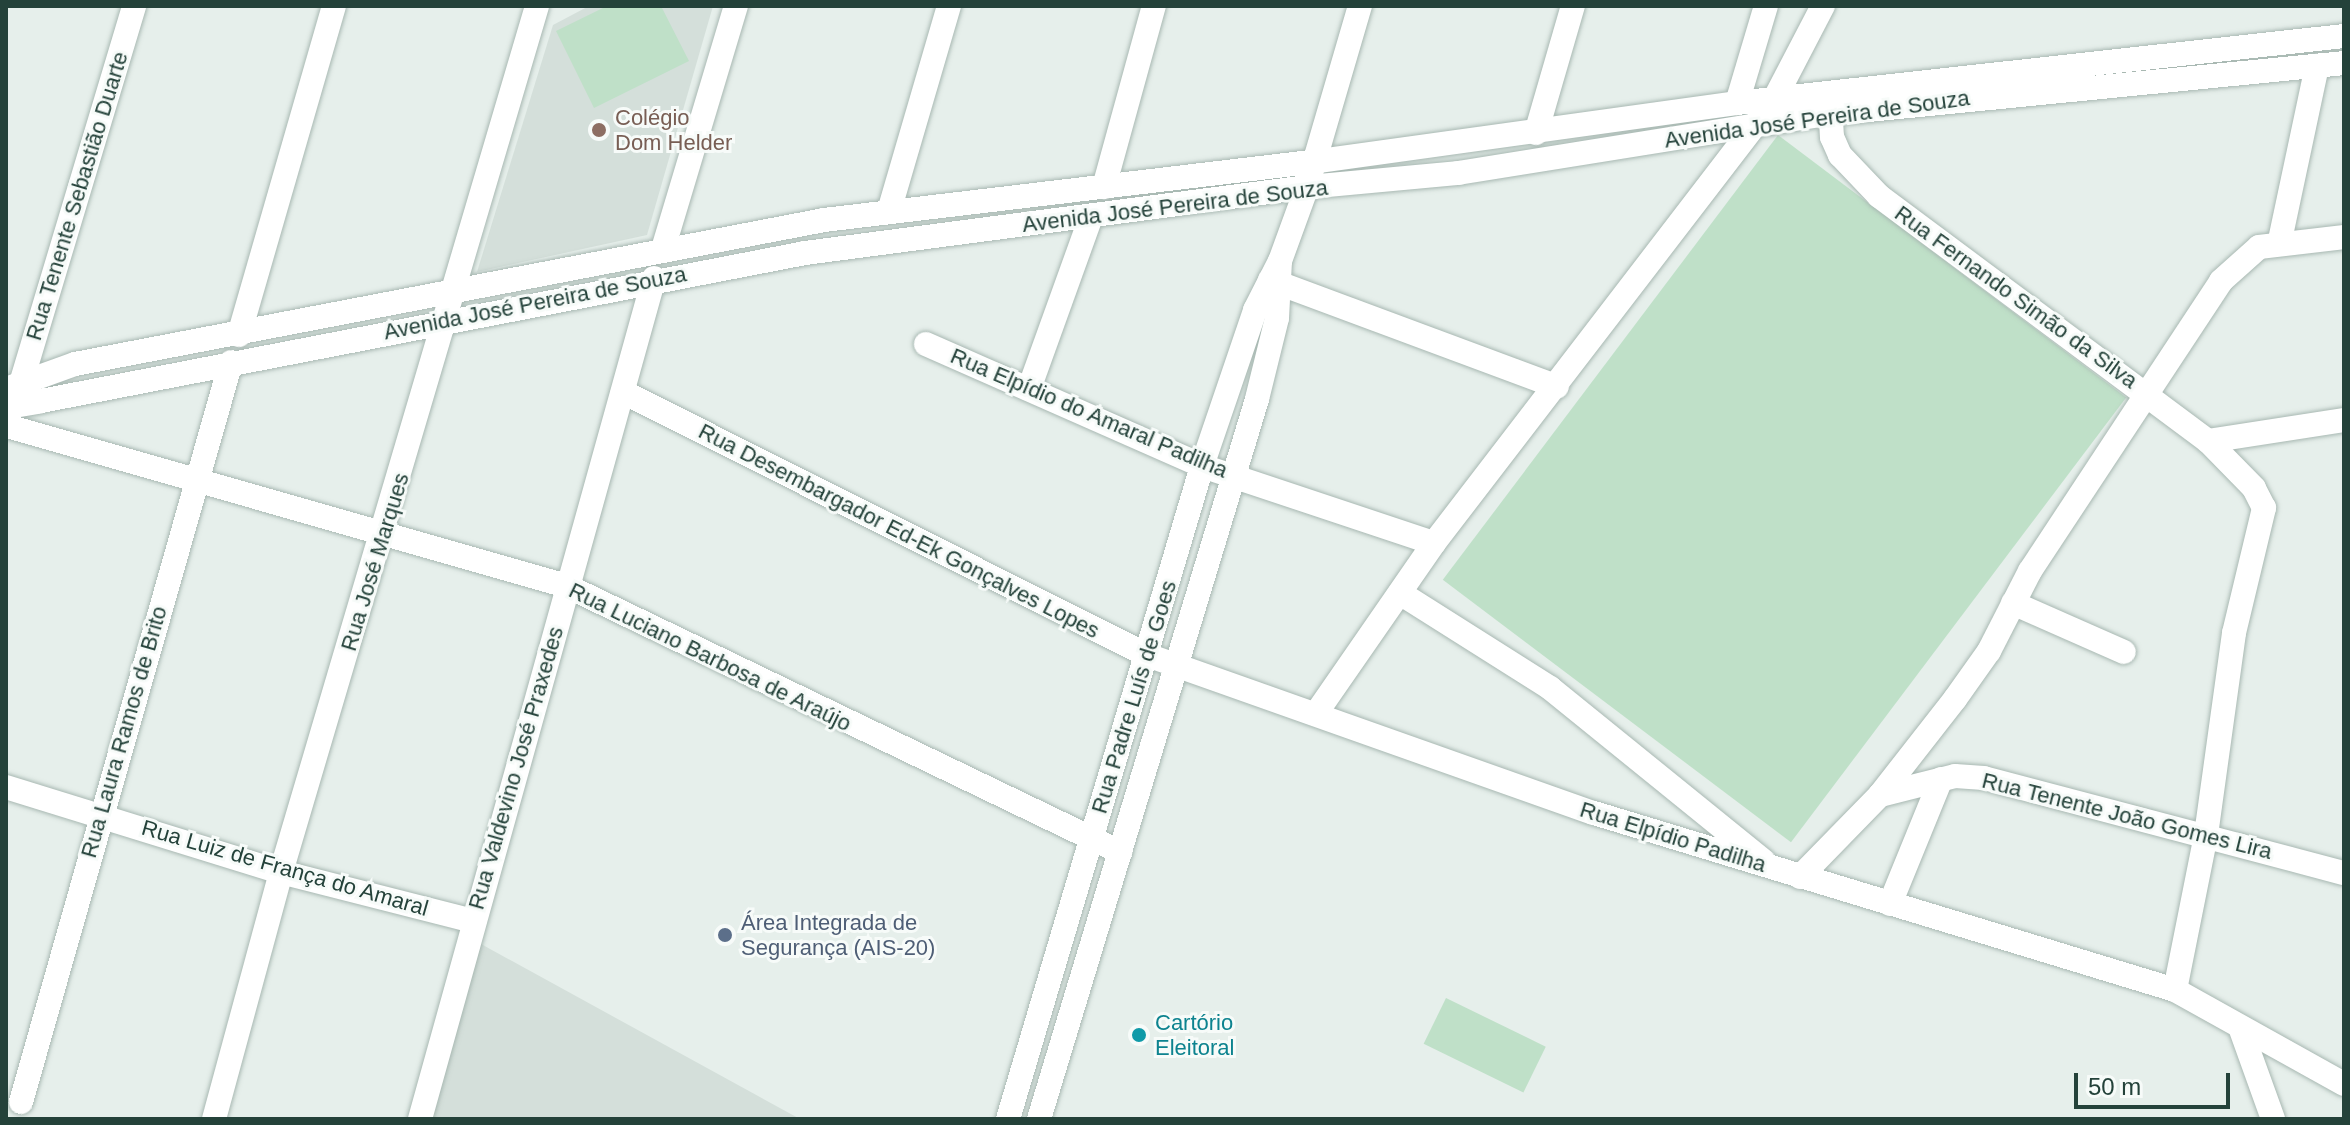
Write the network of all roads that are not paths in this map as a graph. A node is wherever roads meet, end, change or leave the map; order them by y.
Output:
1 (134, 6) edge
2 (334, 6) edge
3 (537, 6) edge
4 (736, 6) edge
5 (949, 6) edge
6 (1154, 6) edge
7 (1573, 6) edge
8 (1766, 6) edge
9 (1823, 6) edge
10 (1355, 9) edge
11 (2344, 36) edge
12 (2344, 63) edge
13 (2317, 66) junction
14 (1774, 100) junction
15 (1737, 103) junction
16 (1830, 103) junction
17 (1756, 124) junction
18 (1536, 133) junction
19 (1312, 162) junction
20 (1104, 187) junction
21 (1307, 187) junction
22 (889, 211) junction
23 (1091, 217) junction
24 (2344, 237) edge
25 (2280, 240) junction
26 (663, 249) junction
27 (1277, 275) junction
28 (654, 278) junction
29 (454, 293) junction
30 (443, 323) junction
31 (239, 335) junction
32 (926, 344) dead end
33 (231, 362) junction
34 (1557, 387) junction
35 (1029, 389) junction
36 (623, 392) junction
37 (2148, 395) junction
38 (10, 405) edge
39 (2344, 420) edge
40 (2208, 441) junction
41 (1202, 466) junction
42 (1234, 475) junction
43 (195, 482) junction
44 (385, 532) junction
45 (1434, 543) junction
46 (567, 586) junction
47 (1400, 593) junction
48 (2013, 603) junction
49 (2124, 652) dead end
50 (1147, 655) junction
51 (1177, 665) junction
52 (1317, 712) junction
53 (1941, 779) junction
54 (6, 787) edge
55 (1880, 795) junction
56 (101, 815) junction
57 (2206, 835) junction
58 (1091, 841) junction
59 (1120, 852) junction
60 (1772, 868) junction
61 (281, 872) junction
62 (2344, 873) edge
63 (1800, 877) junction
64 (1890, 904) junction
65 (473, 921) junction
66 (2175, 990) junction
67 (2241, 1030) junction
68 (2344, 1084) edge
69 (21, 1102) dead end
70 (214, 1119) edge
71 (420, 1119) edge
72 (1008, 1119) edge
73 (1039, 1119) edge
74 (2273, 1119) edge

1 - 38 street, Rua Tenente Sebastião Duarte
2 - 31 street
3 - 29 street, Rua José Marques
4 - 26 street
5 - 22 street
6 - 20 street
7 - 18 street
8 - 15 street
9 - 14 street
10 - 19 street
11 - 16 street, Avenida José Pereira de Souza
12 - 13 street, Avenida José Pereira de Souza
13 - 16 street, Avenida José Pereira de Souza
13 - 25 street
14 - 15 street, Avenida José Pereira de Souza
14 - 16 street, Avenida José Pereira de Souza
14 - 17 street
15 - 18 street, Avenida José Pereira de Souza
16 - 17 street, Avenida José Pereira de Souza
16 - 37 street, Rua Fernando Simão da Silva
17 - 21 street, Avenida José Pereira de Souza
17 - 34 street
18 - 19 street, Avenida José Pereira de Souza
19 - 20 street, Avenida José Pereira de Souza
19 - 21 street
20 - 22 street, Avenida José Pereira de Souza
21 - 23 street, Avenida José Pereira de Souza
21 - 27 street
22 - 26 street, Avenida José Pereira de Souza
23 - 28 street, Avenida José Pereira de Souza
23 - 35 street
24 - 25 street, Rua Fernando Simão da Silva
25 - 37 street, Rua Fernando Simão da Silva
26 - 29 street, Avenida José Pereira de Souza
27 - 34 street
27 - 41 street, Rua Padre Luís de Goes
27 - 42 street, Rua Padre Luís de Goes
28 - 30 street, Avenida José Pereira de Souza
28 - 36 street, Rua Valdevino José Praxedes
29 - 30 street, Rua José Marques
29 - 31 street, Avenida José Pereira de Souza
30 - 33 street, Avenida José Pereira de Souza
30 - 44 street, Rua José Marques
31 - 38 street, Avenida José Pereira de Souza
32 - 35 street, Rua Elpídio do Amaral Padilha
33 - 38 street, Avenida José Pereira de Souza
33 - 43 street, Rua Laura Ramos de Brito
34 - 45 street
35 - 41 street, Rua Elpídio do Amaral Padilha
36 - 46 street, Rua Valdevino José Praxedes
36 - 50 street, Rua Desembargador Ed-Ek Gonçalves Lopes
37 - 40 street
37 - 48 street
38 - 43 street, Rua Luciano Barbosa de Araújo
39 - 40 street
40 - 57 street
41 - 42 street, Rua Elpídio do Amaral Padilha
41 - 50 street, Rua Padre Luís de Goes
42 - 45 street, Rua Elpídio do Amaral Padilha
42 - 51 street, Rua Padre Luís de Goes
43 - 44 street, Rua Luciano Barbosa de Araújo
43 - 56 street, Rua Laura Ramos de Brito
44 - 46 street, Rua Luciano Barbosa de Araújo
44 - 61 street, Rua José Marques
45 - 47 street
46 - 58 street, Rua Luciano Barbosa de Araújo
46 - 65 street, Rua Valdevino José Praxedes
47 - 52 street
47 - 60 street
48 - 49 street
48 - 55 street
50 - 51 street, Rua Desembargador Ed-Ek Gonçalves Lopes
50 - 58 street, Rua Padre Luís de Goes
51 - 52 street, Rua Elpídio Padilha
51 - 59 street, Rua Padre Luís de Goes
52 - 60 street, Rua Elpídio Padilha
53 - 55 street, Rua Tenente João Gomes Lira
53 - 57 street, Rua Tenente João Gomes Lira
53 - 64 street
54 - 56 street, Rua Luiz de França do Amaral
55 - 63 street
56 - 61 street, Rua Luiz de França do Amaral
56 - 69 street, Rua Laura Ramos de Brito
57 - 62 street, Rua Tenente João Gomes Lira
57 - 66 street
58 - 59 street, Rua Luciano Barbosa de Araújo
58 - 72 street, Rua Padre Luís de Goes
59 - 73 street, Rua Padre Luís de Goes
60 - 63 street, Rua Elpídio Padilha
61 - 65 street, Rua Luiz de França do Amaral
61 - 70 street, Rua José Marques
63 - 64 street, Rua Elpídio Padilha
64 - 66 street, Rua Elpídio Padilha
65 - 71 street, Rua Valdevino José Praxedes
66 - 67 street, Rua Elpídio Padilha
67 - 68 street, Rua Elpídio Padilha
67 - 74 street

